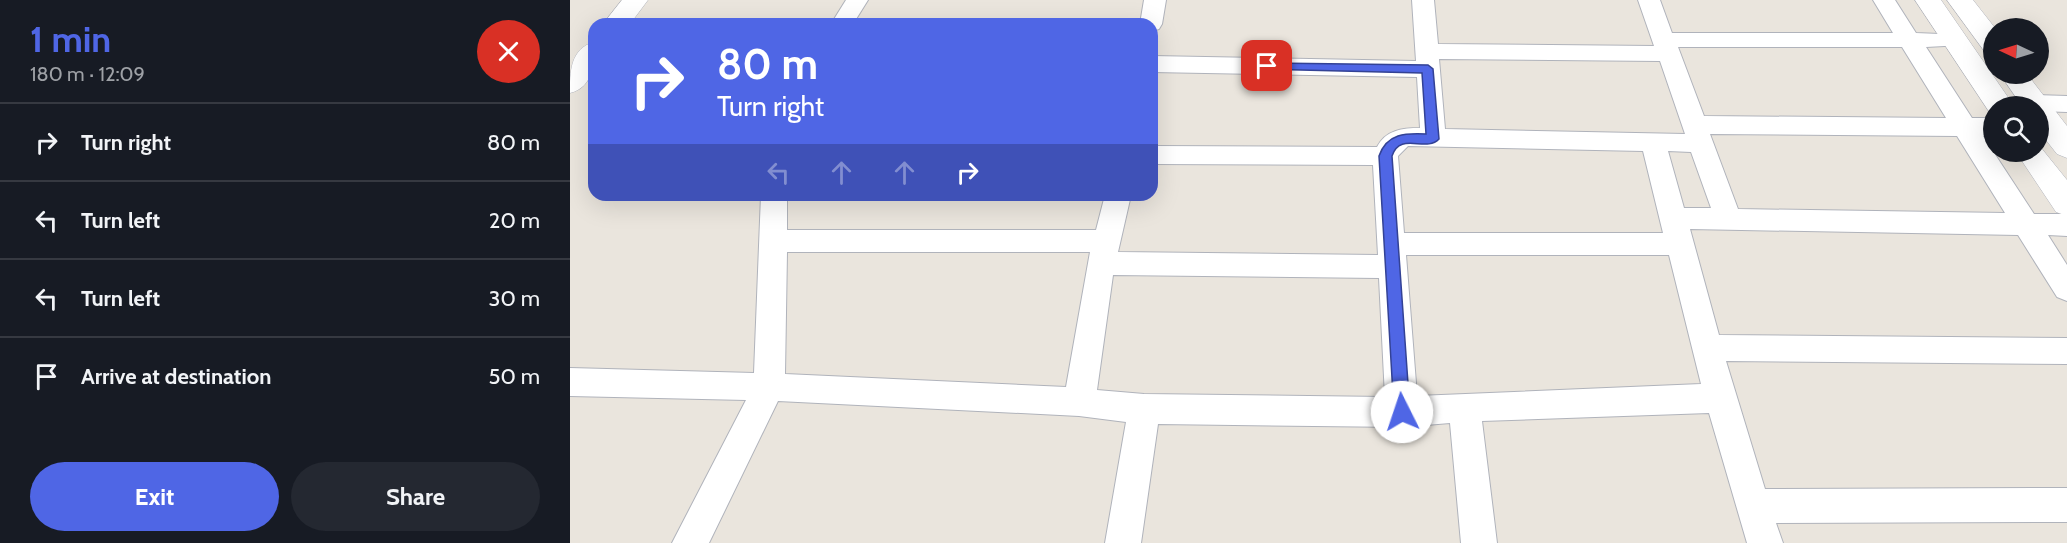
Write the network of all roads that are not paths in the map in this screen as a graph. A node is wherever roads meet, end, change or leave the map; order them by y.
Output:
1 (635, 0) edge
2 (857, 0) edge
3 (1155, 0) edge
4 (1423, 0) edge
5 (1650, 0) edge
6 (1884, 0) edge
7 (1928, 0) edge
8 (1960, 0) edge
9 (621, 18) edge
10 (846, 18) edge
11 (1152, 18) edge
12 (1983, 31) edge
13 (1910, 40) junction
14 (1955, 40) junction
15 (1666, 47) junction
16 (588, 59) edge
17 (1427, 60) junction
18 (1158, 64) edge
19 (570, 84) edge
20 (1993, 96) edge
21 (2067, 104) edge
22 (2049, 105) edge
23 (2049, 122) edge
24 (1965, 127) junction
25 (1983, 127) edge
26 (1698, 134) junction
27 (1433, 139) junction
28 (1653, 141) junction
29 (2067, 147) edge
30 (1158, 155) edge
31 (1386, 156) junction
32 (2038, 162) edge
33 (774, 201) edge
34 (1117, 201) edge
35 (2067, 204) edge
36 (1729, 220) junction
37 (2026, 224) junction
38 (2067, 225) edge
39 (1678, 231) junction
40 (773, 241) junction
41 (1104, 252) junction
42 (1392, 256) junction
43 (2067, 289) edge
44 (1707, 348) junction
45 (2067, 351) edge
46 (570, 382) edge
47 (769, 387) junction
48 (1720, 398) junction
49 (1079, 402) junction
50 (1464, 407) junction
51 (1144, 409) junction
52 (1402, 412) junction
53 (2067, 505) edge
54 (1754, 506) junction
55 (690, 543) edge
56 (1123, 543) edge
57 (1479, 543) edge
58 (1765, 543) edge

1 - 9 main road
2 - 10 street
3 - 11 street
4 - 17 street
5 - 15 street
6 - 13 street
7 - 14 main road
8 - 12 main road
13 - 14 street
13 - 15 street
13 - 24 street
14 - 20 main road
15 - 17 street
15 - 26 street
16 - 19 main road
17 - 18 street
17 - 27 street
21 - 22 street
23 - 29 main road
24 - 25 street
24 - 26 street
24 - 37 street
26 - 28 street
26 - 36 street
27 - 28 street
27 - 31 street
28 - 39 street
30 - 31 street
31 - 42 street
32 - 35 main road
33 - 40 street
34 - 41 street
36 - 37 street
36 - 39 street
37 - 38 street
37 - 43 street
39 - 42 street
39 - 44 street
40 - 41 street
40 - 47 street
41 - 42 street
41 - 49 street
42 - 52 street
44 - 45 street
44 - 48 street
46 - 47 street
47 - 49 street
47 - 55 street
48 - 50 street
48 - 54 street
49 - 51 street
50 - 52 street
50 - 57 street
51 - 52 street
51 - 56 street
53 - 54 street
54 - 58 street

